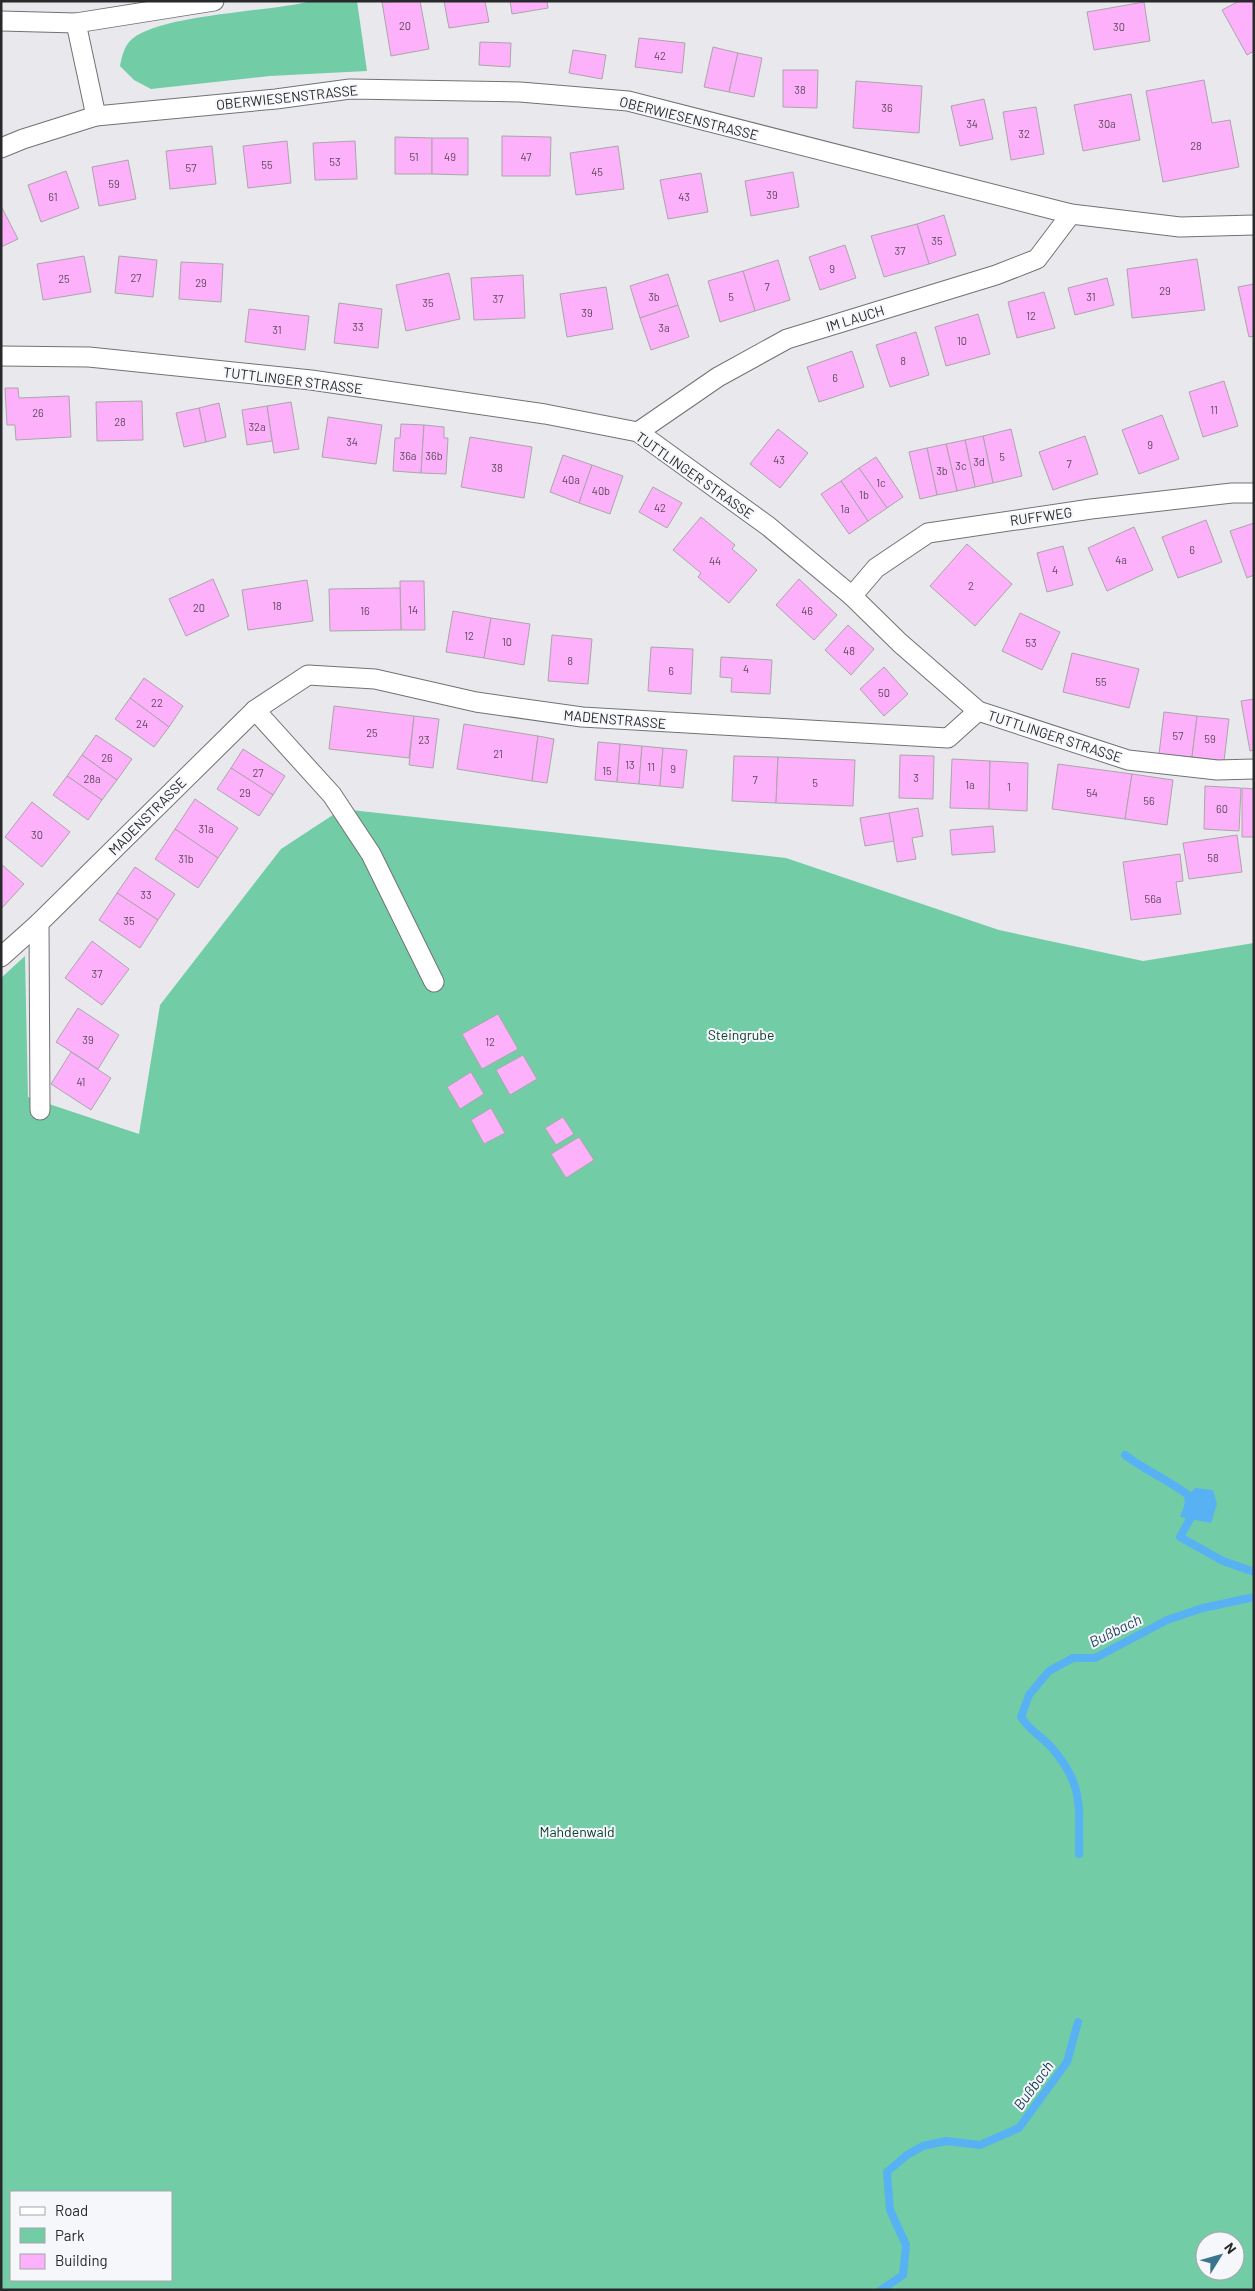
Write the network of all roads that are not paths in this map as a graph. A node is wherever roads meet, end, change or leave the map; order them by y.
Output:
1 (214, 1) edge
2 (1, 21) edge
3 (76, 23) junction
4 (96, 116) junction
5 (1, 148) edge
6 (1071, 214) junction
7 (1254, 224) edge
8 (1, 356) edge
9 (638, 432) junction
10 (1254, 493) edge
11 (852, 596) junction
12 (255, 710) junction
13 (978, 711) junction
14 (1254, 769) edge
15 (39, 923) junction
16 (1, 957) edge
17 (434, 982) dead end
18 (40, 1110) dead end

1 - 3 street
2 - 3 street
3 - 4 street
4 - 5 street, OBERWIESENSTRASSE
4 - 6 street, OBERWIESENSTRASSE
6 - 7 street, OBERWIESENSTRASSE
6 - 9 street, IM LAUCH
8 - 9 street, TUTTLINGER STRASSE
9 - 11 street, TUTTLINGER STRASSE
10 - 11 street, RUFFWEG
11 - 13 street, TUTTLINGER STRASSE
12 - 13 street, MADENSTRASSE
12 - 15 street, MADENSTRASSE
12 - 17 street
13 - 14 street, TUTTLINGER STRASSE
15 - 16 street, MADENSTRASSE
15 - 18 street

